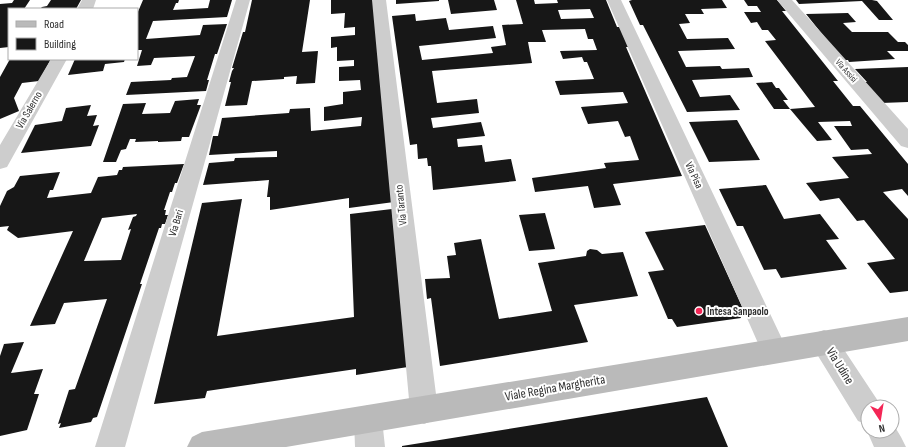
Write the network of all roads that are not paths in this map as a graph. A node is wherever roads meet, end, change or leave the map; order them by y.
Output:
1 (243, 0) edge
2 (379, 0) edge
3 (614, 0) edge
4 (784, 0) edge
5 (58, 60) edge
6 (908, 141) edge
7 (0, 162) edge
8 (908, 329) edge
9 (824, 342) junction
10 (774, 350) junction
11 (860, 399) edge
12 (424, 410) junction
13 (368, 419) junction
14 (110, 447) edge
15 (202, 447) edge
16 (370, 447) edge

1 - 14 street, Via Bari
2 - 12 street, Via Taranto
3 - 10 street, Via Pisa
4 - 6 street, Via Assisi
5 - 7 street, Via Salerno
8 - 9 street, Viale Regina Margherita
9 - 10 street, Viale Regina Margherita
9 - 11 street, Via Udine
10 - 12 street, Viale Regina Margherita
12 - 13 street, Viale Regina Margherita
13 - 15 street, Viale Regina Margherita
13 - 16 street

